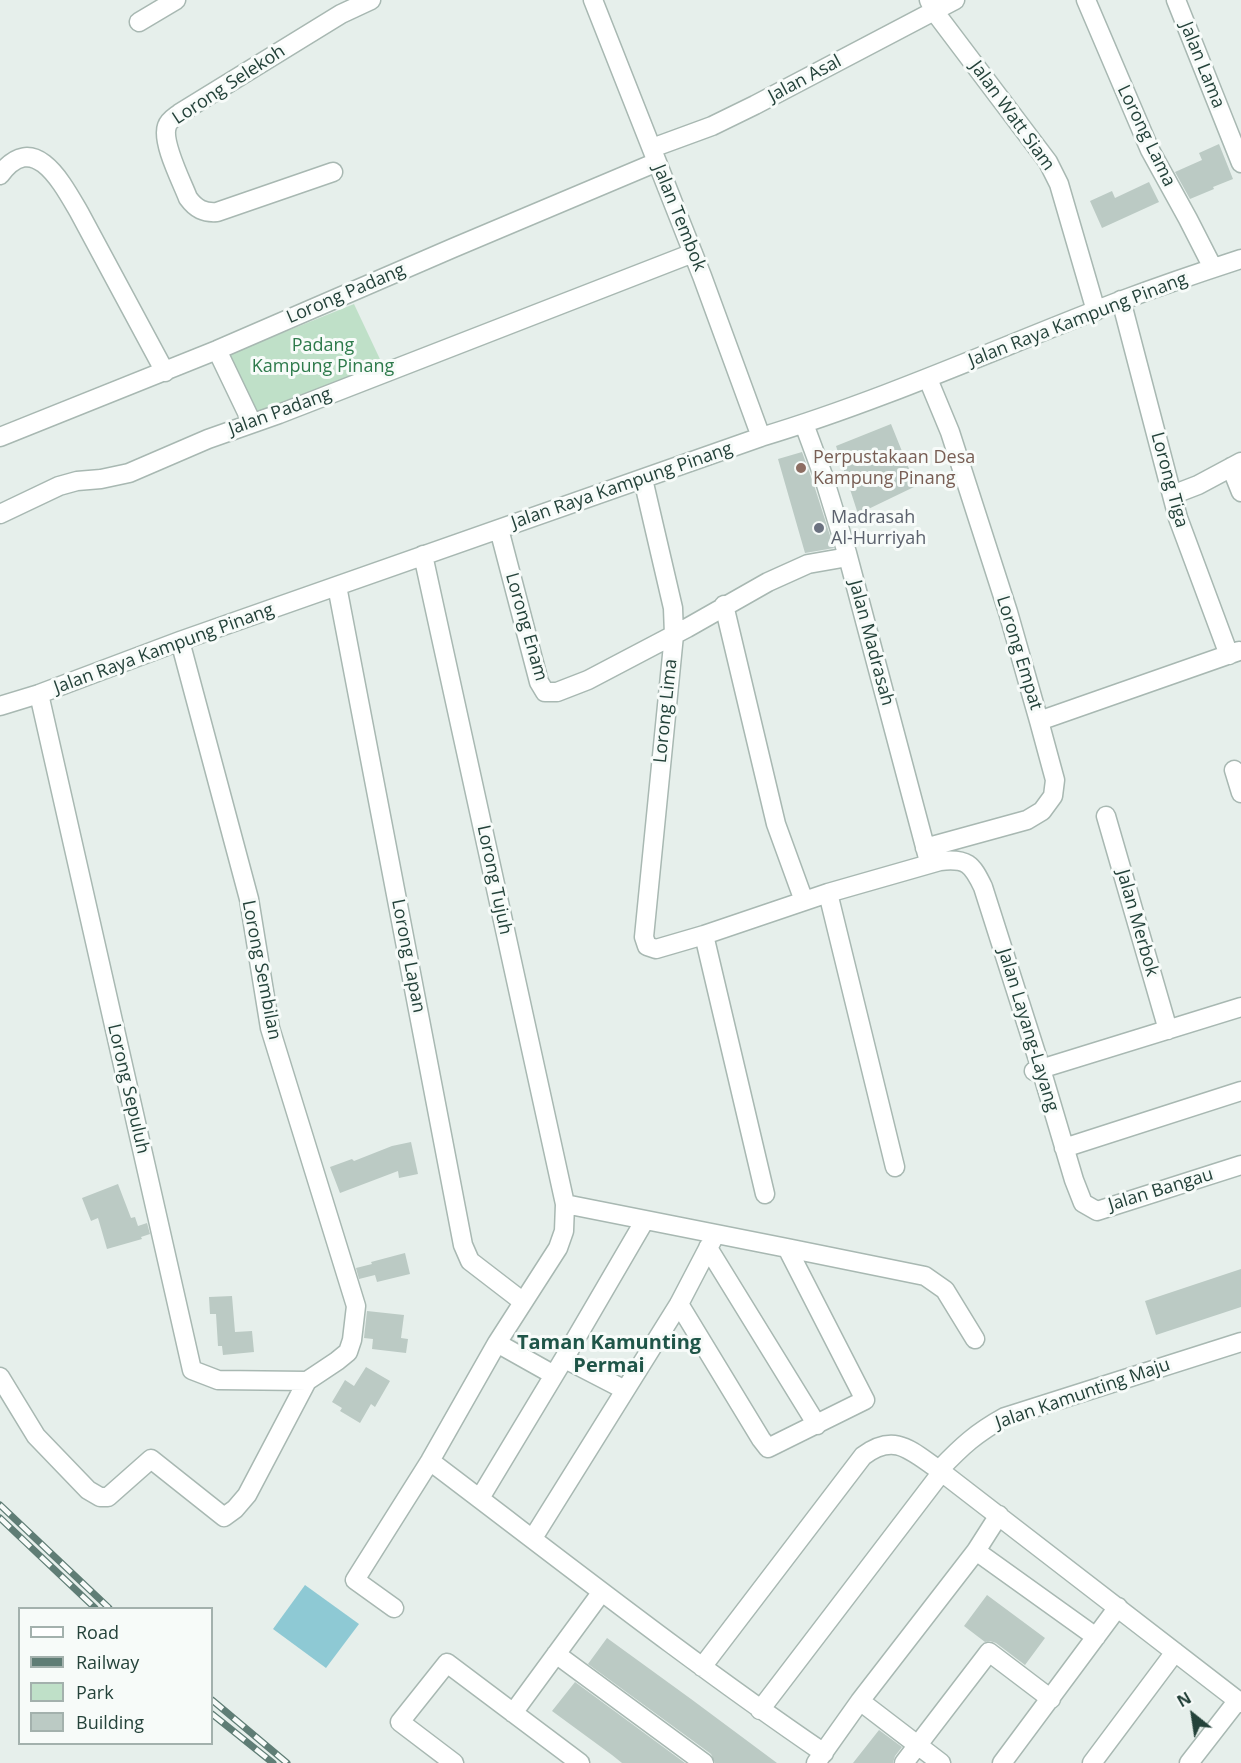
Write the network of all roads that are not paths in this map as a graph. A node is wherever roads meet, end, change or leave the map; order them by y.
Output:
1 (176, 0) edge
2 (371, 0) edge
3 (593, 0) edge
4 (955, 0) edge
5 (1086, 0) edge
6 (1176, 0) edge
7 (931, 6) edge
8 (139, 22) dead end
9 (654, 155) junction
10 (1241, 163) edge
11 (333, 172) dead end
12 (0, 175) edge
13 (693, 253) junction
14 (1241, 259) edge
15 (1213, 268) junction
16 (1121, 300) junction
17 (1096, 310) junction
18 (217, 351) junction
19 (165, 372) junction
20 (928, 379) junction
21 (252, 423) junction
22 (804, 424) junction
23 (0, 437) edge
24 (761, 437) junction
25 (1236, 464) edge
26 (643, 479) junction
27 (1241, 492) edge
28 (1172, 495) junction
29 (0, 514) edge
30 (499, 529) junction
31 (423, 555) junction
32 (848, 557) junction
33 (337, 586) junction
34 (724, 605) junction
35 (674, 635) junction
36 (180, 642) junction
37 (1235, 653) edge
38 (39, 694) junction
39 (0, 706) edge
40 (1039, 721) junction
41 (1234, 770) dead end
42 (1241, 793) edge
43 (1106, 816) dead end
44 (927, 856) junction
45 (828, 893) junction
46 (804, 901) junction
47 (704, 935) junction
48 (1241, 1007) edge
49 (1168, 1030) junction
50 (1037, 1070) junction
51 (1241, 1091) edge
52 (1064, 1148) junction
53 (1241, 1165) edge
54 (895, 1167) dead end
55 (765, 1194) dead end
56 (1083, 1203) joint
57 (565, 1204) junction
58 (645, 1220) junction
59 (712, 1241) junction
60 (788, 1248) junction
61 (522, 1301) junction
62 (679, 1304) junction
63 (975, 1340) dead end
64 (1241, 1342) edge
65 (496, 1343) junction
66 (564, 1359) junction
67 (554, 1375) junction
68 (0, 1377) edge
69 (307, 1381) junction
70 (625, 1390) junction
71 (817, 1425) junction
72 (430, 1461) junction
73 (940, 1471) junction
74 (480, 1498) junction
75 (999, 1515) junction
76 (533, 1538) junction
77 (976, 1551) junction
78 (601, 1593) junction
79 (1118, 1607) junction
80 (394, 1608) dead end
81 (1096, 1636) junction
82 (1175, 1652) junction
83 (556, 1654) junction
84 (702, 1667) junction
85 (1051, 1699) junction
86 (860, 1701) junction
87 (1239, 1701) edge
88 (760, 1710) junction
89 (513, 1713) junction
90 (918, 1745) junction
91 (820, 1758) edge
92 (454, 1763) edge
93 (580, 1763) edge
94 (704, 1763) edge
95 (904, 1763) edge
96 (941, 1763) edge
97 (1002, 1763) edge
98 (1092, 1763) edge
99 (1190, 1763) edge

1 - 8 street
2 - 11 street, Lorong Selekoh
3 - 9 street, Jalan Tembok
4 - 7 street, Jalan Asal
5 - 15 street, Lorong Lama
6 - 10 street, Jalan Lama
7 - 9 street, Jalan Asal
7 - 17 street, Jalan Watt Siam
9 - 13 street, Jalan Tembok
9 - 18 street, Lorong Padang
12 - 19 street
13 - 21 street, Jalan Padang
13 - 24 street, Jalan Tembok
14 - 15 street, Jalan Raya Kampung Pinang
15 - 16 street, Jalan Raya Kampung Pinang
16 - 17 street, Jalan Raya Kampung Pinang
16 - 28 street, Lorong Tiga
17 - 20 street, Jalan Raya Kampung Pinang
18 - 19 street, Lorong Padang
18 - 21 street
19 - 23 street, Lorong Padang
20 - 22 street, Jalan Raya Kampung Pinang
20 - 40 street, Lorong Empat
21 - 29 street, Jalan Padang
22 - 24 street, Jalan Raya Kampung Pinang
22 - 32 street, Jalan Madrasah
24 - 26 street, Jalan Raya Kampung Pinang
25 - 27 street
25 - 28 street
26 - 30 street, Jalan Raya Kampung Pinang
26 - 35 street, Lorong Lima
28 - 37 street, Lorong Tiga
30 - 31 street, Jalan Raya Kampung Pinang
30 - 35 street, Lorong Enam
31 - 33 street, Jalan Raya Kampung Pinang
31 - 57 street, Lorong Tujuh
32 - 34 street
32 - 44 street, Jalan Madrasah
33 - 36 street, Jalan Raya Kampung Pinang
33 - 61 street, Lorong Lapan
34 - 35 street
34 - 46 street
35 - 47 street, Lorong Lima
36 - 38 street, Jalan Raya Kampung Pinang
36 - 69 street, Lorong Sembilan
37 - 40 street
38 - 39 street, Jalan Raya Kampung Pinang
38 - 69 street, Lorong Sepuluh
40 - 44 street, Lorong Empat
41 - 42 street
43 - 49 street, Jalan Merbok
44 - 45 street
44 - 50 street, Jalan Layang-Layang
45 - 46 street
45 - 54 street
46 - 47 street
47 - 55 street
48 - 49 street
49 - 50 street
50 - 52 street, Jalan Layang-Layang
51 - 52 street
52 - 56 street, Jalan Layang-Layang
53 - 56 street, Jalan Bangau
57 - 58 street
57 - 61 street, Lorong Tujuh
58 - 59 street
58 - 66 street
59 - 60 street
59 - 62 street
59 - 71 street
60 - 63 street
60 - 71 street
61 - 65 street, Lorong Tujuh
62 - 70 street
62 - 71 street
64 - 73 street, Jalan Kamunting Maju
65 - 67 street
65 - 72 street, Lorong Tujuh
66 - 67 street
66 - 70 street
67 - 74 street
68 - 69 street
70 - 76 street
72 - 74 street
72 - 80 street, Lorong Tujuh
73 - 75 street
73 - 84 street
73 - 88 street, Jalan Kamunting Maju
74 - 76 street
75 - 77 street
75 - 79 street
76 - 78 street
77 - 81 street
77 - 86 street
78 - 83 street
78 - 84 street
79 - 81 street
79 - 82 street
81 - 85 street
82 - 87 street
82 - 98 street
83 - 89 street
83 - 94 street
84 - 88 street
85 - 90 street
85 - 97 street
86 - 90 street
86 - 91 street
87 - 99 street
88 - 91 street
89 - 92 street
89 - 93 street
90 - 95 street
90 - 96 street

